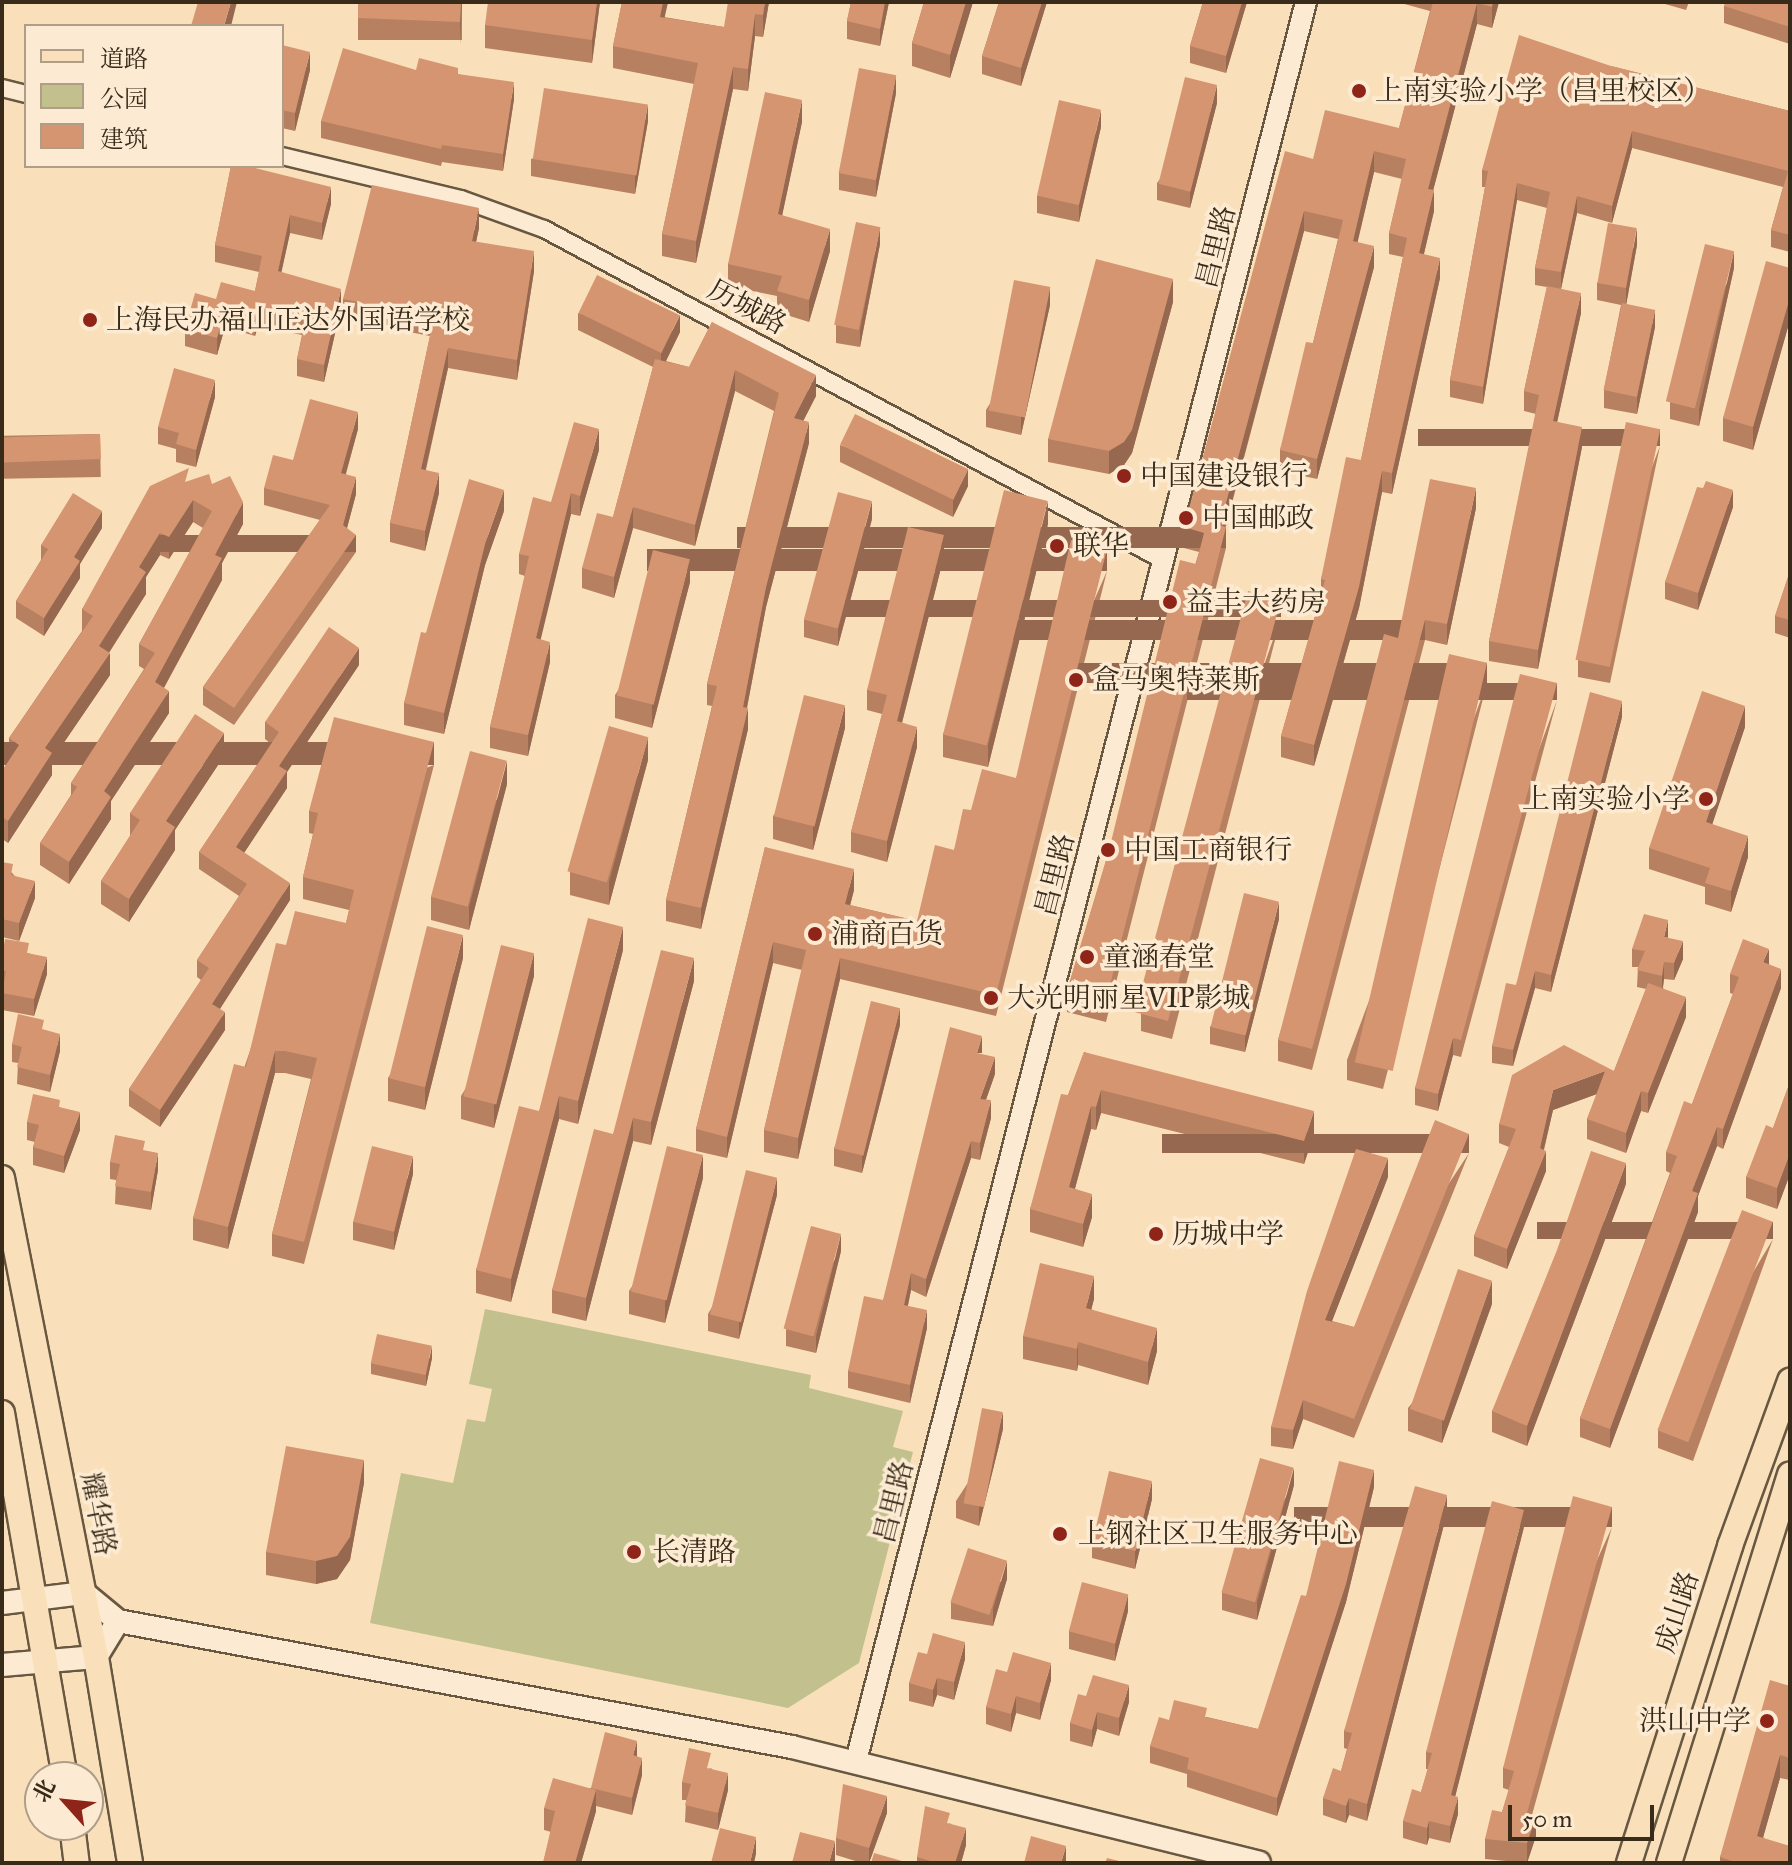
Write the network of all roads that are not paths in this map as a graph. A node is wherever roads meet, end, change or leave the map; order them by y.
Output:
1 (1306, 2) edge
2 (2, 88) edge
3 (24, 94) edge
4 (284, 156) edge
5 (1165, 561) junction
6 (2, 1178) edge
7 (1790, 1381) edge
8 (2, 1413) edge
9 (1790, 1474) edge
10 (84, 1593) junction
11 (35, 1600) junction
12 (2, 1603) edge
13 (118, 1621) junction
14 (96, 1657) junction
15 (45, 1660) junction
16 (2, 1665) edge
17 (62, 1761) edge
18 (856, 1761) junction
19 (74, 1841) edge
20 (77, 1863) edge
21 (130, 1863) edge
22 (1259, 1863) edge
23 (1629, 1863) edge
24 (1669, 1863) edge

1 - 5 street, 昌里路
2 - 3 street
4 - 5 street, 历城路
5 - 18 street, 昌里路
6 - 10 main road, 耀华路
7 - 23 main road, 成山路
8 - 11 main road
9 - 24 main road
10 - 11 main road
10 - 13 main road
10 - 14 main road, 耀华路
11 - 12 main road
11 - 15 main road
13 - 14 main road
13 - 18 main road
14 - 15 main road
14 - 21 main road, 耀华路
15 - 16 main road
15 - 17 main road
18 - 22 main road
19 - 20 main road

